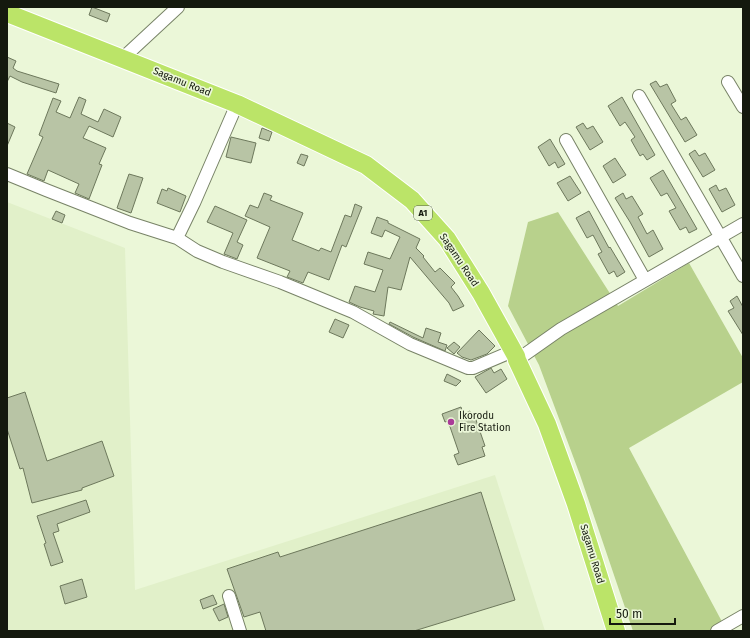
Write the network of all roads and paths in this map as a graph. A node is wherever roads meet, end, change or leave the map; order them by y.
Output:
1 (178, 7) edge
2 (8, 16) edge
3 (123, 58) junction
4 (728, 82) dead end
5 (639, 96) dead end
6 (237, 104) junction
7 (743, 107) edge
8 (566, 140) dead end
9 (7, 174) edge
10 (743, 224) edge
11 (177, 238) junction
12 (720, 238) junction
13 (743, 276) edge
14 (645, 280) junction
15 (515, 356) junction
16 (229, 596) dead end
17 (743, 616) edge
18 (240, 631) edge
19 (616, 631) edge
20 (717, 631) edge

1 - 3 street
2 - 3 highway, Sagamu Road / A1
3 - 6 highway, Sagamu Road / A1
4 - 7 street
5 - 12 street
6 - 11 street
6 - 15 highway, Sagamu Road / A1
8 - 14 street
9 - 11 street
10 - 12 street
11 - 15 street
12 - 13 street
12 - 14 street
14 - 15 street
15 - 19 highway, Sagamu Road / A1
16 - 18 street
17 - 20 street

